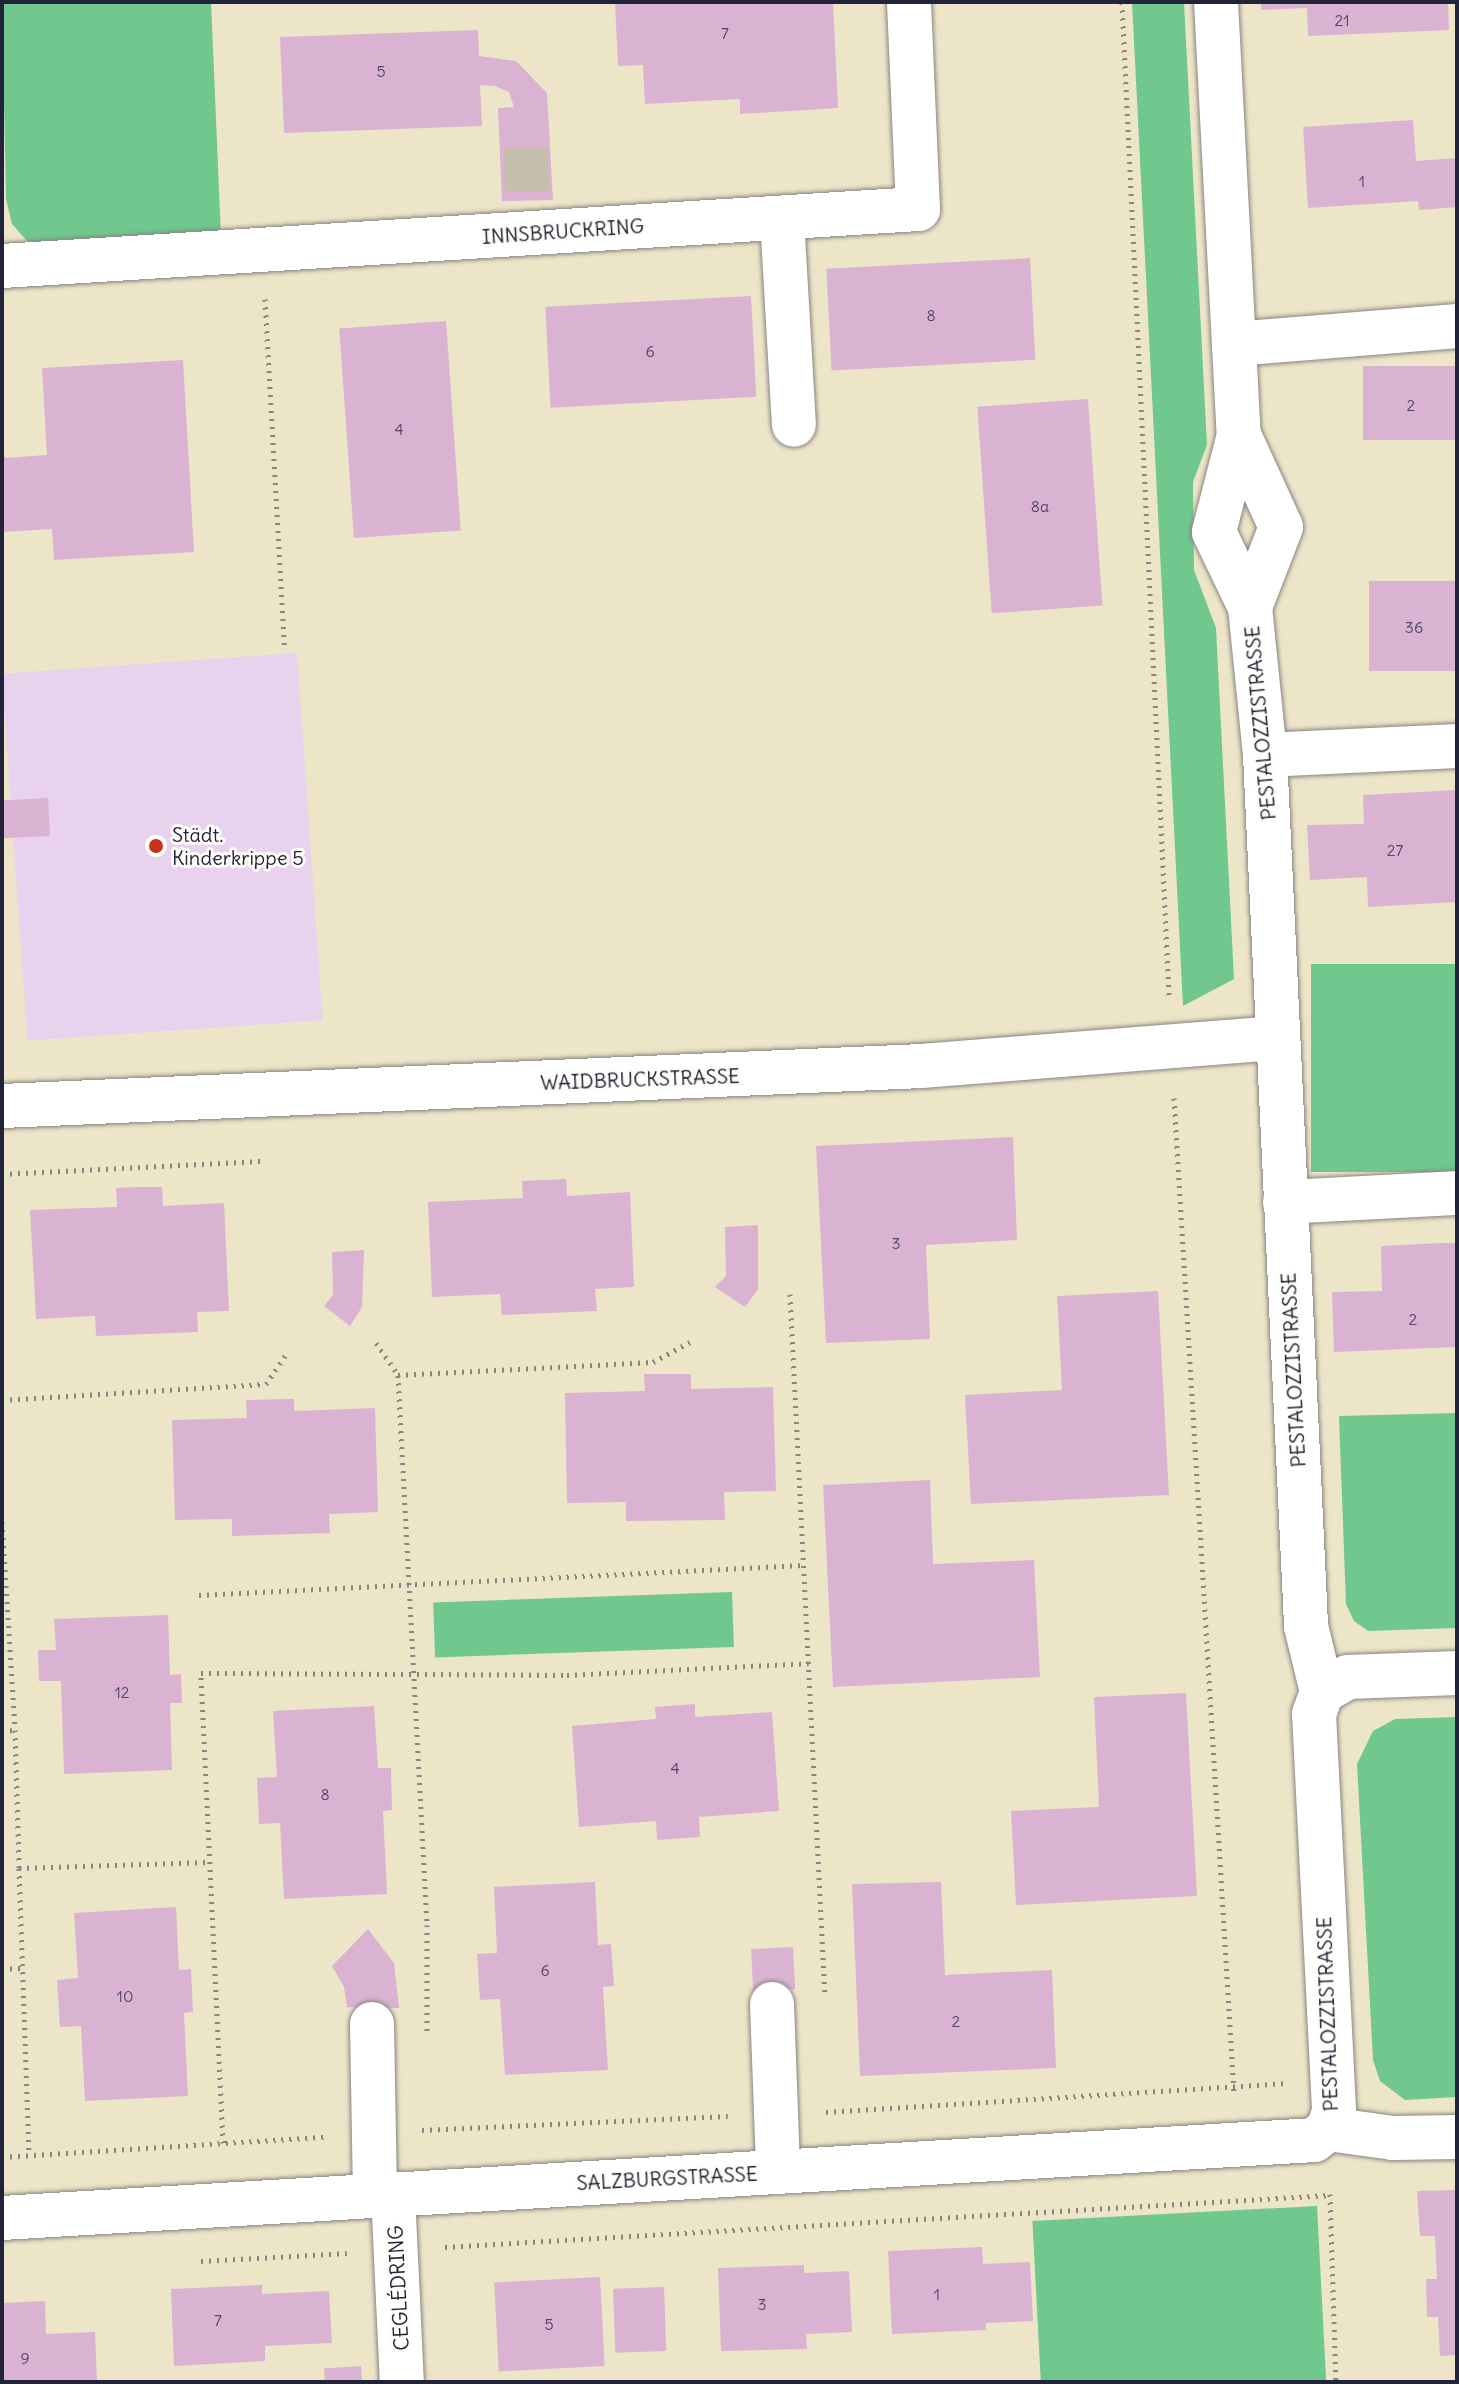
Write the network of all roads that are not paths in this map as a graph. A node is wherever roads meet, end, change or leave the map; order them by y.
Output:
1 (909, 2) edge
2 (1216, 2) edge
3 (782, 218) junction
4 (2, 266) edge
5 (1457, 326) edge
6 (1234, 344) junction
7 (794, 425) dead end
8 (1239, 435) junction
9 (1250, 607) junction
10 (1457, 746) edge
11 (1265, 755) junction
12 (1278, 1038) junction
13 (2, 1106) edge
14 (1457, 1193) edge
15 (1285, 1202) junction
16 (1457, 1673) edge
17 (1322, 1692) junction
18 (772, 2004) dead end
19 (372, 2024) dead end
20 (1328, 2129) junction
21 (1457, 2137) edge
22 (778, 2171) junction
23 (400, 2193) junction
24 (2, 2218) edge
25 (402, 2382) edge

1 - 3 street, INNSBRUCKRING
2 - 6 street, PESTALOZZISTRASSE
3 - 4 street, INNSBRUCKRING
3 - 7 street
5 - 6 street
6 - 8 street, PESTALOZZISTRASSE
8 - 9 street, PESTALOZZISTRASSE
8 - 9 street, PESTALOZZISTRASSE
9 - 11 street, PESTALOZZISTRASSE
10 - 11 street
11 - 12 street, PESTALOZZISTRASSE
12 - 13 street, WAIDBRUCKSTRASSE
12 - 15 street, PESTALOZZISTRASSE
14 - 15 street
15 - 17 street, PESTALOZZISTRASSE
16 - 17 street
17 - 20 street, PESTALOZZISTRASSE
18 - 22 street
19 - 23 street, CEGLÉDRING
20 - 21 street
20 - 22 street, SALZBURGSTRASSE
22 - 23 street, SALZBURGSTRASSE
23 - 24 street, SALZBURGSTRASSE
23 - 25 street, CEGLÉDRING

